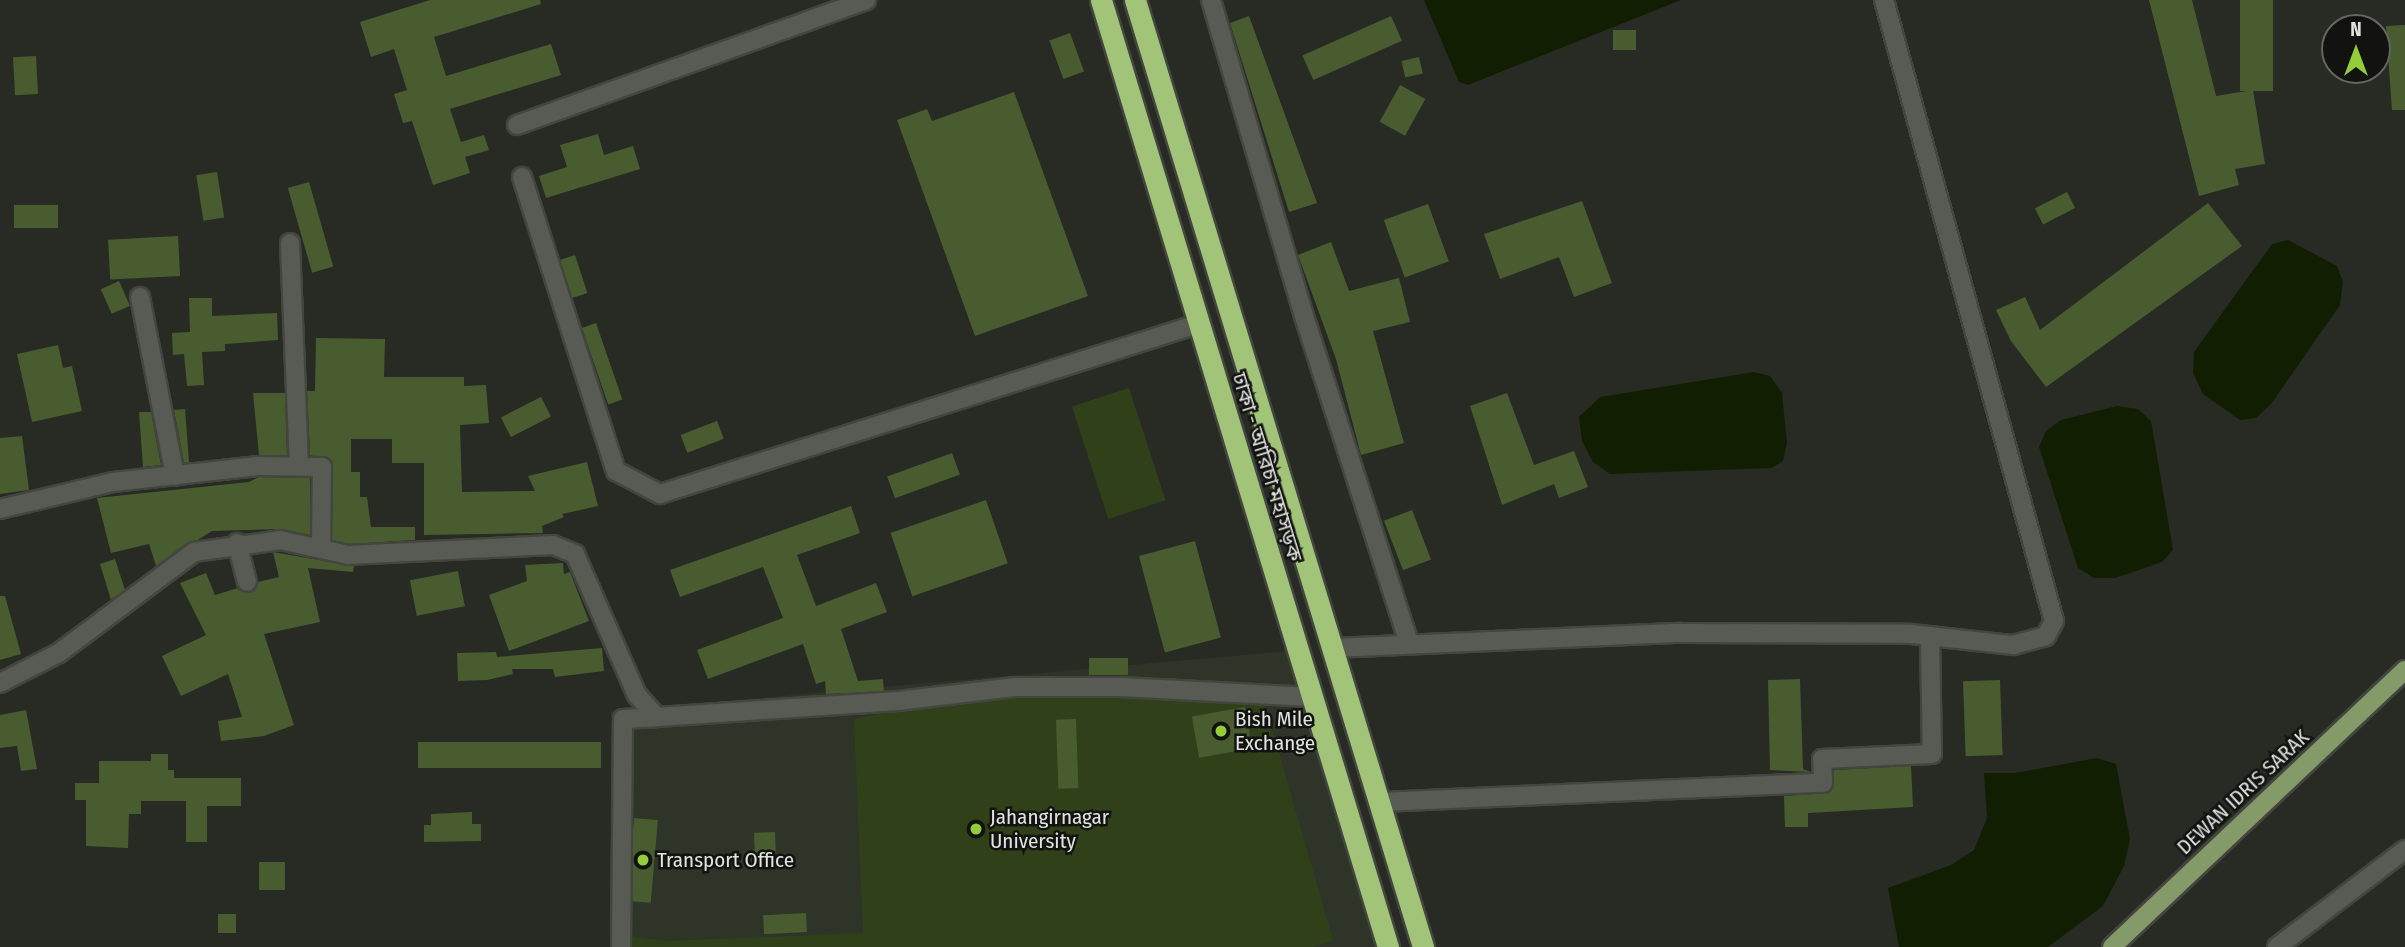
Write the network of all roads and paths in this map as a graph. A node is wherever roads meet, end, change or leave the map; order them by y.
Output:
1 (866, 0) edge
2 (1101, 0) edge
3 (1135, 0) edge
4 (1211, 0) edge
5 (1884, 0) edge
6 (517, 125) dead end
7 (522, 177) dead end
8 (290, 243) dead end
9 (140, 297) dead end
10 (1198, 324) junction
11 (299, 465) junction
12 (175, 476) junction
13 (0, 509) edge
14 (237, 543) junction
15 (321, 546) junction
16 (247, 582) dead end
17 (1930, 636) junction
18 (1409, 644) junction
19 (1334, 648) junction
20 (2405, 670) edge
21 (0, 683) edge
22 (1312, 697) junction
23 (657, 717) junction
24 (1379, 802) junction
25 (2405, 850) edge
26 (621, 947) edge
27 (1388, 947) edge
28 (1423, 947) edge
29 (2112, 947) edge
30 (2277, 947) edge

1 - 6 street
2 - 10 highway, ঢাকা - আরিচা মহাসড়ক
3 - 19 highway, ঢাকা - আরিচা মহাসড়ক
4 - 18 street
5 - 17 street
7 - 10 street
8 - 11 street
9 - 12 street
10 - 22 highway, ঢাকা - আরিচা মহাসড়ক
11 - 12 street
11 - 15 street
12 - 13 street
14 - 15 street
14 - 16 street
14 - 21 street
15 - 23 street
17 - 18 street
17 - 24 street
18 - 19 street
19 - 24 highway, ঢাকা - আরিচা মহাসড়ক
20 - 29 main road, DEWAN IDRIS SARAK
22 - 23 street
22 - 27 highway, ঢাকা - আরিচা মহাসড়ক
23 - 26 street
24 - 28 highway, ঢাকা - আরিচা মহাসড়ক
25 - 30 street

